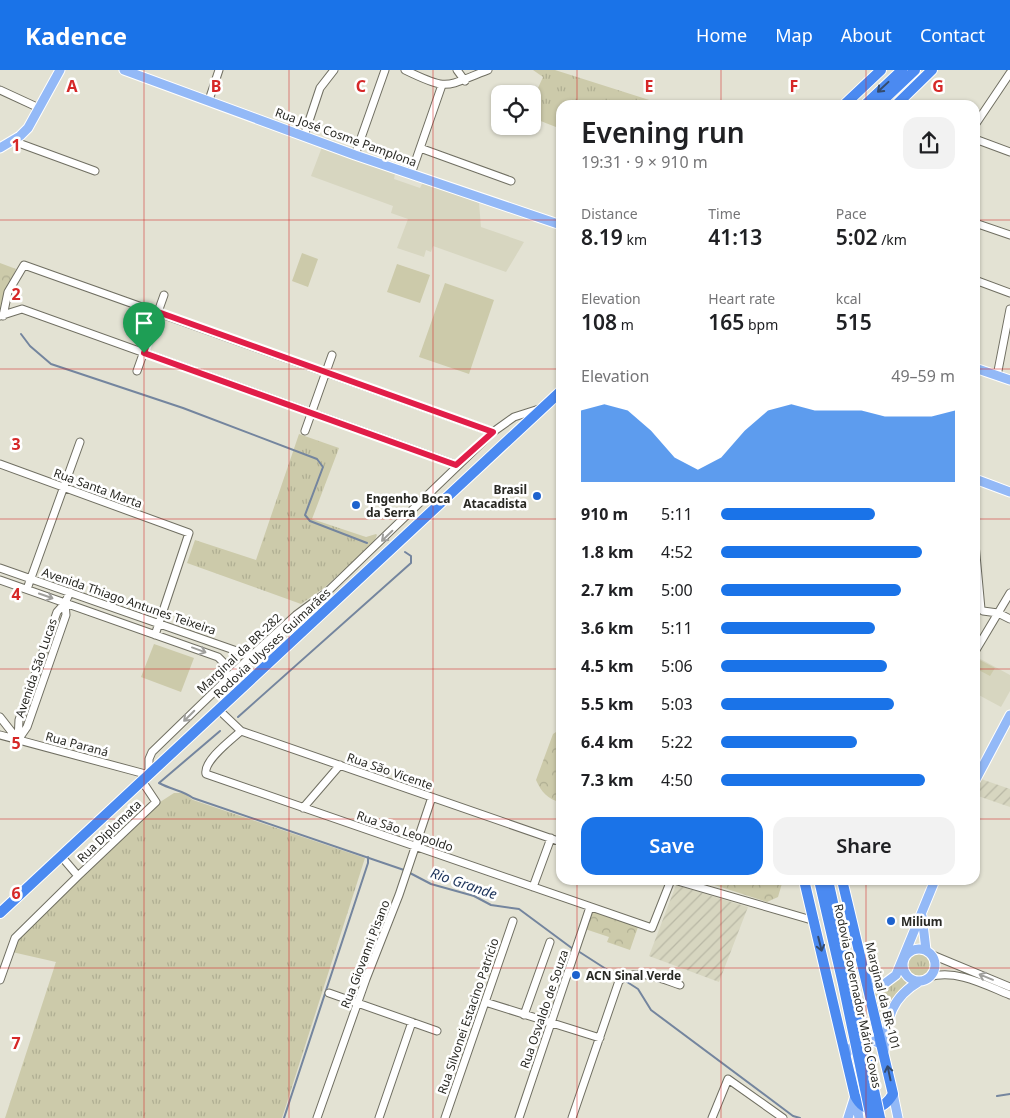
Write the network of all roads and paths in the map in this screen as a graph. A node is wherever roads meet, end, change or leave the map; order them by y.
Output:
1 (59, 70) edge
2 (124, 70) edge
3 (219, 70) edge
4 (334, 70) edge
5 (385, 70) edge
6 (405, 70) edge
7 (457, 70) edge
8 (488, 70) edge
9 (881, 70) edge
10 (902, 70) edge
11 (914, 70) edge
12 (932, 70) edge
13 (1010, 73) edge
14 (464, 81) junction
15 (921, 81) junction
16 (442, 85) junction
17 (0, 90) edge
18 (209, 100) junction
19 (849, 100) edge
20 (870, 100) edge
21 (883, 100) edge
22 (893, 100) edge
23 (901, 100) edge
24 (39, 108) junction
25 (980, 118) edge
26 (304, 136) junction
27 (13, 141) junction
28 (980, 141) edge
29 (0, 148) edge
30 (420, 148) junction
31 (1010, 152) edge
32 (355, 155) junction
33 (95, 172) dead end
34 (411, 174) junction
35 (511, 180) dead end
36 (556, 222) edge
37 (980, 225) edge
38 (1010, 235) edge
39 (980, 282) edge
40 (1010, 293) edge
41 (164, 295) dead end
42 (1010, 309) edge
43 (158, 312) junction
44 (1, 316) edge
45 (144, 353) junction
46 (332, 355) dead end
47 (980, 370) edge
48 (137, 372) dead end
49 (326, 372) junction
50 (997, 376) junction
51 (1010, 380) edge
52 (556, 396) edge
53 (544, 408) junction
54 (311, 413) junction
55 (305, 431) dead end
56 (493, 432) junction
57 (80, 442) dead end
58 (0, 464) edge
59 (456, 465) junction
60 (980, 481) edge
61 (64, 487) junction
62 (1010, 492) edge
63 (0, 568) edge
64 (31, 578) junction
65 (0, 580) edge
66 (27, 590) junction
67 (70, 592) junction
68 (1010, 593) edge
69 (980, 598) edge
70 (65, 603) junction
71 (998, 613) junction
72 (1010, 620) edge
73 (158, 623) junction
74 (154, 635) junction
75 (980, 643) edge
76 (251, 656) junction
77 (39, 664) junction
78 (48, 667) junction
79 (226, 679) junction
80 (220, 710) junction
81 (1010, 715) edge
82 (19, 720) junction
83 (2, 722) edge
84 (241, 731) junction
85 (0, 735) edge
86 (18, 740) junction
87 (340, 765) junction
88 (980, 772) edge
89 (145, 778) junction
90 (432, 797) junction
91 (303, 808) junction
92 (551, 838) junction
93 (556, 840) edge
94 (416, 847) junction
95 (61, 856) junction
96 (78, 876) junction
97 (670, 885) edge
98 (689, 885) edge
99 (805, 885) edge
100 (820, 885) edge
101 (829, 885) edge
102 (843, 885) edge
103 (933, 885) edge
104 (533, 887) junction
105 (590, 907) junction
106 (922, 912) junction
107 (0, 913) edge
108 (815, 921) junction
109 (513, 922) dead end
110 (550, 942) dead end
111 (928, 952) junction
112 (904, 959) junction
113 (929, 977) junction
114 (866, 978) junction
115 (0, 980) edge
116 (920, 981) junction
117 (847, 983) junction
118 (680, 985) dead end
119 (1010, 987) edge
120 (329, 993) dead end
121 (1010, 995) edge
122 (871, 1000) junction
123 (485, 1002) junction
124 (358, 1003) junction
125 (836, 1006) junction
126 (524, 1015) junction
127 (412, 1022) junction
128 (552, 1022) junction
129 (438, 1030) dead end
130 (600, 1038) junction
131 (883, 1048) junction
132 (846, 1055) junction
133 (893, 1094) junction
134 (855, 1096) junction
135 (869, 1114) edge
136 (318, 1118) edge
137 (379, 1118) edge
138 (444, 1118) edge
139 (519, 1118) edge
140 (572, 1118) edge
141 (712, 1118) edge
142 (783, 1118) edge
143 (848, 1118) edge
144 (859, 1118) edge
145 (880, 1118) edge
146 (898, 1118) edge

1 - 24 main road
2 - 18 main road, Rua José Cosme Pamplona
3 - 18 street
4 - 26 street
5 - 32 street
6 - 16 street
7 - 14 street
8 - 14 street
9 - 19 highway
10 -> 20 highway
11 - 21 highway
12 - 15 highway
13 - 25 street
14 - 16 street
15 - 22 highway
15 - 23 highway
16 - 30 street
17 - 24 street
18 - 26 main road, Rua José Cosme Pamplona
24 - 27 main road
26 - 32 main road, Rua José Cosme Pamplona
27 - 29 main road
27 - 33 street
28 - 31 street
30 - 34 street
30 - 35 street
32 - 34 main road, Rua José Cosme Pamplona
34 - 36 main road, Rua José Cosme Pamplona
37 - 38 street
39 - 40 street
41 - 43 street
42 - 50 street
43 - 44 street
43 - 45 street
43 - 49 street
44 - 45 street
45 - 48 street
45 - 54 street
46 - 49 street
47 - 50 main road
49 - 54 street
49 - 56 street
50 - 51 main road
52 - 53 highway, Rodovia Ulysses Guimarães
53 - 56 street, Marginal da BR-282
53 - 80 highway, Rodovia Ulysses Guimarães
54 - 55 street
54 - 59 street
56 - 59 street, Marginal da BR-282
57 - 61 street
58 - 61 street, Rua Santa Marta
59 -> 76 street, Marginal da BR-282
60 - 62 main road
61 - 64 street
61 - 73 street, Rua Santa Marta
63 - 64 street, Avenida Thiago Antunes Teixeira
64 - 66 street
64 - 67 street, Avenida Thiago Antunes Teixeira
65 - 66 street, Avenida Thiago Antunes Teixeira
66 -> 70 street, Avenida Thiago Antunes Teixeira
67 - 70 street, Avenida São Lucas
67 - 73 street, Avenida Thiago Antunes Teixeira
68 - 71 street
69 - 71 street
70 - 74 street, Avenida Thiago Antunes Teixeira
70 - 77 street, Avenida São Lucas
70 - 78 street, Avenida São Lucas
71 - 72 street
71 - 75 street
73 - 74 street
73 - 76 street, Avenida Thiago Antunes Teixeira
74 -> 79 street, Avenida Thiago Antunes Teixeira
76 - 79 street, Marginal da BR-282
77 - 78 street
77 - 82 street, Avenida São Lucas
78 - 86 street, Avenida São Lucas
79 -> 89 street, Marginal da BR-282
80 - 84 street, Rua São Vicente
80 - 89 highway, Rodovia Ulysses Guimarães
81 - 88 main road
82 - 83 street
82 - 86 street, Avenida São Lucas
83 - 86 street
84 - 87 street, Rua São Vicente
84 - 91 street, Rua São Leopoldo
85 - 86 street, Rua Paraná
86 - 89 street, Rua Paraná
87 - 90 street, Rua São Vicente
87 - 91 street
89 - 95 highway, Rodovia Ulysses Guimarães
89 - 96 street, Rua Diplomata
90 - 92 street, Rua São Vicente
90 - 94 street, Rua Giovanni Pisano
91 - 94 street, Rua São Leopoldo
92 - 93 street, Rua São Vicente
92 - 104 street
94 - 104 street, Rua São Leopoldo
94 - 124 street, Rua Giovanni Pisano
95 - 96 street
95 - 107 highway, Rodovia Ulysses Guimarães
96 - 115 street, Rua Diplomata
97 - 105 street, Rua São Leopoldo
98 - 108 street
99 - 108 highway
100 - 117 highway, Rodovia Governador Mário Covas
101 - 117 highway, Rodovia Governador Mário Covas
102 - 114 highway, Marginal da BR-101
103 - 106 main road
104 - 105 street, Rua São Leopoldo
105 - 128 street, Rua Osvaldo de Souza
106 - 111 main road
106 - 112 main road
108 -> 125 highway
109 - 123 street, Rua Silvonei Estacino Patrício
110 - 126 street
111 - 112 main road
111 - 113 main road
119 -> 111 street
112 - 114 main road
112 - 116 main road
113 - 116 main road
113 - 121 street
114 - 122 highway, Marginal da BR-101
116 - 131 main road
117 - 135 highway, Rodovia Governador Mário Covas, bridge
117 - 145 highway, Rodovia Governador Mário Covas, bridge
118 - 130 street
120 - 124 street
122 - 125 highway
122 - 131 highway, Marginal da BR-101
123 - 126 street
123 - 138 street, Rua Silvonei Estacino Patrício
124 - 127 street
124 - 136 street, Rua Giovanni Pisano
125 - 132 highway
126 - 128 street
127 - 129 street
127 - 137 street
128 - 130 street
128 - 139 street, Rua Osvaldo de Souza
130 - 140 street
131 - 132 main road
133 -> 131 highway, Marginal da BR-101
132 - 134 highway
133 - 135 highway
133 - 146 main road, Marginal da BR-101
134 - 135 highway
134 - 143 main road
134 - 144 main road
135 - 144 main road
141 - 142 street

